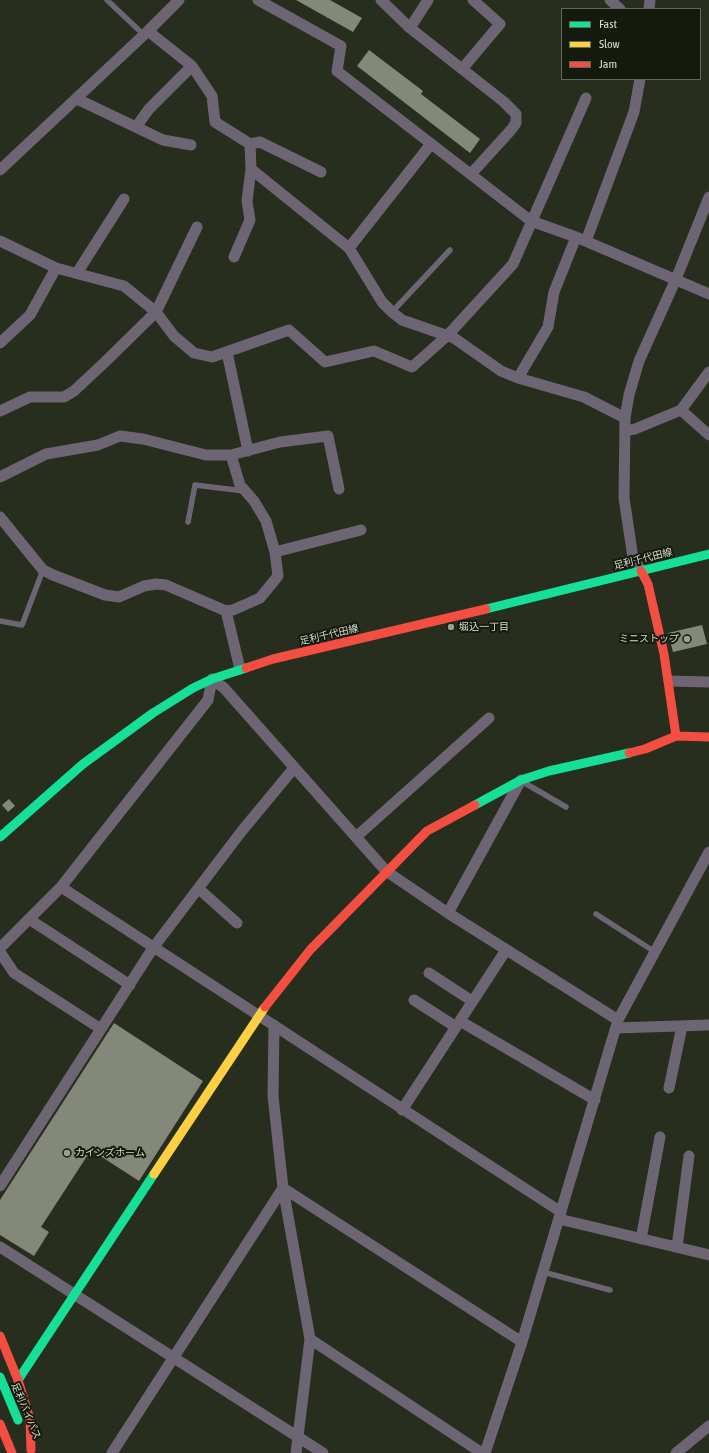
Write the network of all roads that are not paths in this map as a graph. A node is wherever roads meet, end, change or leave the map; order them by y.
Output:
1 (107, 0) edge
2 (179, 0) edge
3 (258, 0) edge
4 (428, 0) edge
5 (473, 0) edge
6 (610, 0) edge
7 (383, 1) edge
8 (619, 8) edge
9 (410, 28) junction
10 (146, 33) junction
11 (192, 66) junction
12 (462, 69) junction
13 (640, 80) edge
14 (586, 98) dead end
15 (77, 99) junction
16 (136, 127) junction
17 (250, 144) junction
18 (431, 144) junction
19 (191, 145) dead end
20 (251, 168) junction
21 (0, 170) edge
22 (321, 172) dead end
23 (472, 174) junction
24 (709, 197) edge
25 (124, 199) dead end
26 (531, 220) junction
27 (197, 227) dead end
28 (581, 239) junction
29 (0, 241) edge
30 (349, 248) junction
31 (450, 250) dead end
32 (234, 257) dead end
33 (56, 268) junction
34 (77, 273) junction
35 (676, 279) junction
36 (709, 294) edge
37 (156, 312) junction
38 (392, 312) junction
39 (447, 336) junction
40 (0, 344) edge
41 (227, 352) junction
42 (709, 372) edge
43 (518, 378) junction
44 (0, 410) edge
45 (681, 410) junction
46 (625, 418) junction
47 (626, 431) junction
48 (709, 435) edge
49 (248, 451) junction
50 (231, 455) junction
51 (0, 477) edge
52 (338, 489) dead end
53 (246, 491) junction
54 (0, 517) edge
55 (188, 522) dead end
56 (361, 530) dead end
57 (275, 552) junction
58 (709, 554) edge
59 (43, 570) junction
60 (641, 571) junction
61 (226, 611) junction
62 (0, 621) edge
63 (240, 669) junction
64 (212, 679) junction
65 (669, 681) junction
66 (709, 682) edge
67 (488, 718) dead end
68 (676, 736) junction
69 (709, 737) edge
70 (294, 768) junction
71 (520, 780) junction
72 (566, 807) dead end
73 (0, 837) edge
74 (356, 837) junction
75 (709, 852) edge
76 (386, 871) junction
77 (62, 887) junction
78 (199, 889) junction
79 (448, 913) junction
80 (596, 914) dead end
81 (29, 919) junction
82 (237, 923) dead end
83 (0, 948) edge
84 (154, 948) junction
85 (506, 950) junction
86 (0, 952) edge
87 (655, 952) junction
88 (429, 973) dead end
89 (130, 985) junction
90 (414, 1000) dead end
91 (472, 1001) junction
92 (259, 1015) junction
93 (458, 1024) junction
94 (617, 1024) junction
95 (274, 1025) junction
96 (709, 1025) edge
97 (682, 1026) junction
98 (101, 1028) junction
99 (669, 1088) dead end
100 (595, 1100) junction
101 (402, 1110) junction
102 (660, 1137) dead end
103 (688, 1156) dead end
104 (0, 1186) edge
105 (283, 1188) junction
106 (560, 1216) junction
107 (641, 1239) junction
108 (0, 1247) edge
109 (677, 1247) junction
110 (709, 1255) edge
111 (543, 1272) junction
112 (610, 1290) dead end
113 (74, 1294) junction
114 (0, 1336) edge
115 (310, 1340) junction
116 (522, 1342) junction
117 (174, 1356) junction
118 (0, 1377) edge
119 (18, 1380) junction
120 (0, 1424) edge
121 (709, 1426) edge
122 (299, 1437) junction
123 (31, 1452) edge
124 (12, 1453) edge
125 (112, 1453) edge
126 (296, 1453) edge
127 (323, 1453) edge
128 (482, 1453) edge
129 (485, 1453) edge
130 (676, 1453) edge

1 - 10 lane
2 - 10 street
3 - 18 street
4 - 9 street
5 - 12 street
6 - 8 street
7 - 9 street
9 - 12 street
10 - 11 street
10 - 15 street
11 - 16 street
11 - 17 street
12 - 23 street
13 - 28 street
14 - 26 street
15 - 16 street
15 - 21 street
16 - 19 street
17 - 20 street
17 - 22 street
18 - 23 street
18 - 30 street
20 - 30 street
20 - 32 street
23 - 26 street
24 - 35 street
25 - 34 street
26 - 28 street
26 - 39 street
27 - 37 street
28 - 35 street
28 - 43 street
29 - 33 street
30 - 38 street
31 - 38 lane
33 - 34 street
33 - 40 street
34 - 37 street
35 - 36 street
35 - 46 street
37 - 41 street
37 - 44 street
38 - 39 street
39 - 41 street
39 - 43 street
41 - 49 street
42 - 45 street
43 - 46 street
45 - 47 street
45 - 48 street
46 - 47 street
47 - 60 street
49 - 50 street
49 - 52 street
50 - 51 street
50 - 53 street
53 - 55 lane
53 - 57 street
54 - 59 street
56 - 57 street
57 - 61 street
58 - 60 main road, 足利千代田線
59 - 61 street
59 - 62 lane
60 - 63 main road, 足利千代田線
60 - 65 main road
61 - 63 street
63 - 64 main road, 足利千代田線
64 - 70 street
64 - 73 main road, 足利千代田線
64 - 77 street
65 - 66 street
65 - 68 main road
67 - 74 street
68 - 69 main road
68 - 71 main road
70 - 74 street
70 - 78 street
71 - 72 lane
71 - 76 main road
71 - 79 street
74 - 76 street
75 - 87 street
76 - 79 street
76 - 92 main road
77 - 81 street
77 - 84 street
78 - 82 street
78 - 84 street
79 - 85 street
80 - 87 lane
81 - 83 street
81 - 89 street
84 - 89 street
84 - 92 street
85 - 91 street
85 - 94 street
86 - 98 street
87 - 94 street
88 - 91 street
89 - 98 street
90 - 93 street
91 - 93 street
92 - 95 street
92 - 113 main road
93 - 100 street
93 - 101 street
94 - 97 street
94 - 100 street
95 - 101 street
95 - 105 street
96 - 97 street
97 - 99 street
98 - 104 street
100 - 106 street
101 - 106 street
102 - 107 street
103 - 109 street
105 - 115 street
105 - 116 street
105 - 117 street
106 - 107 street
106 - 111 street
107 - 109 street
108 - 113 street
109 - 110 street
111 - 112 lane
111 - 116 street
113 - 117 street
113 - 119 main road
114 - 119 main road
115 - 122 street
115 - 128 street
116 - 129 street
117 - 122 street
117 - 125 street
118 - 123 main road, 足利バイパス
119 - 123 main road
120 - 124 main road
121 - 130 street
122 - 126 street
122 - 127 street

